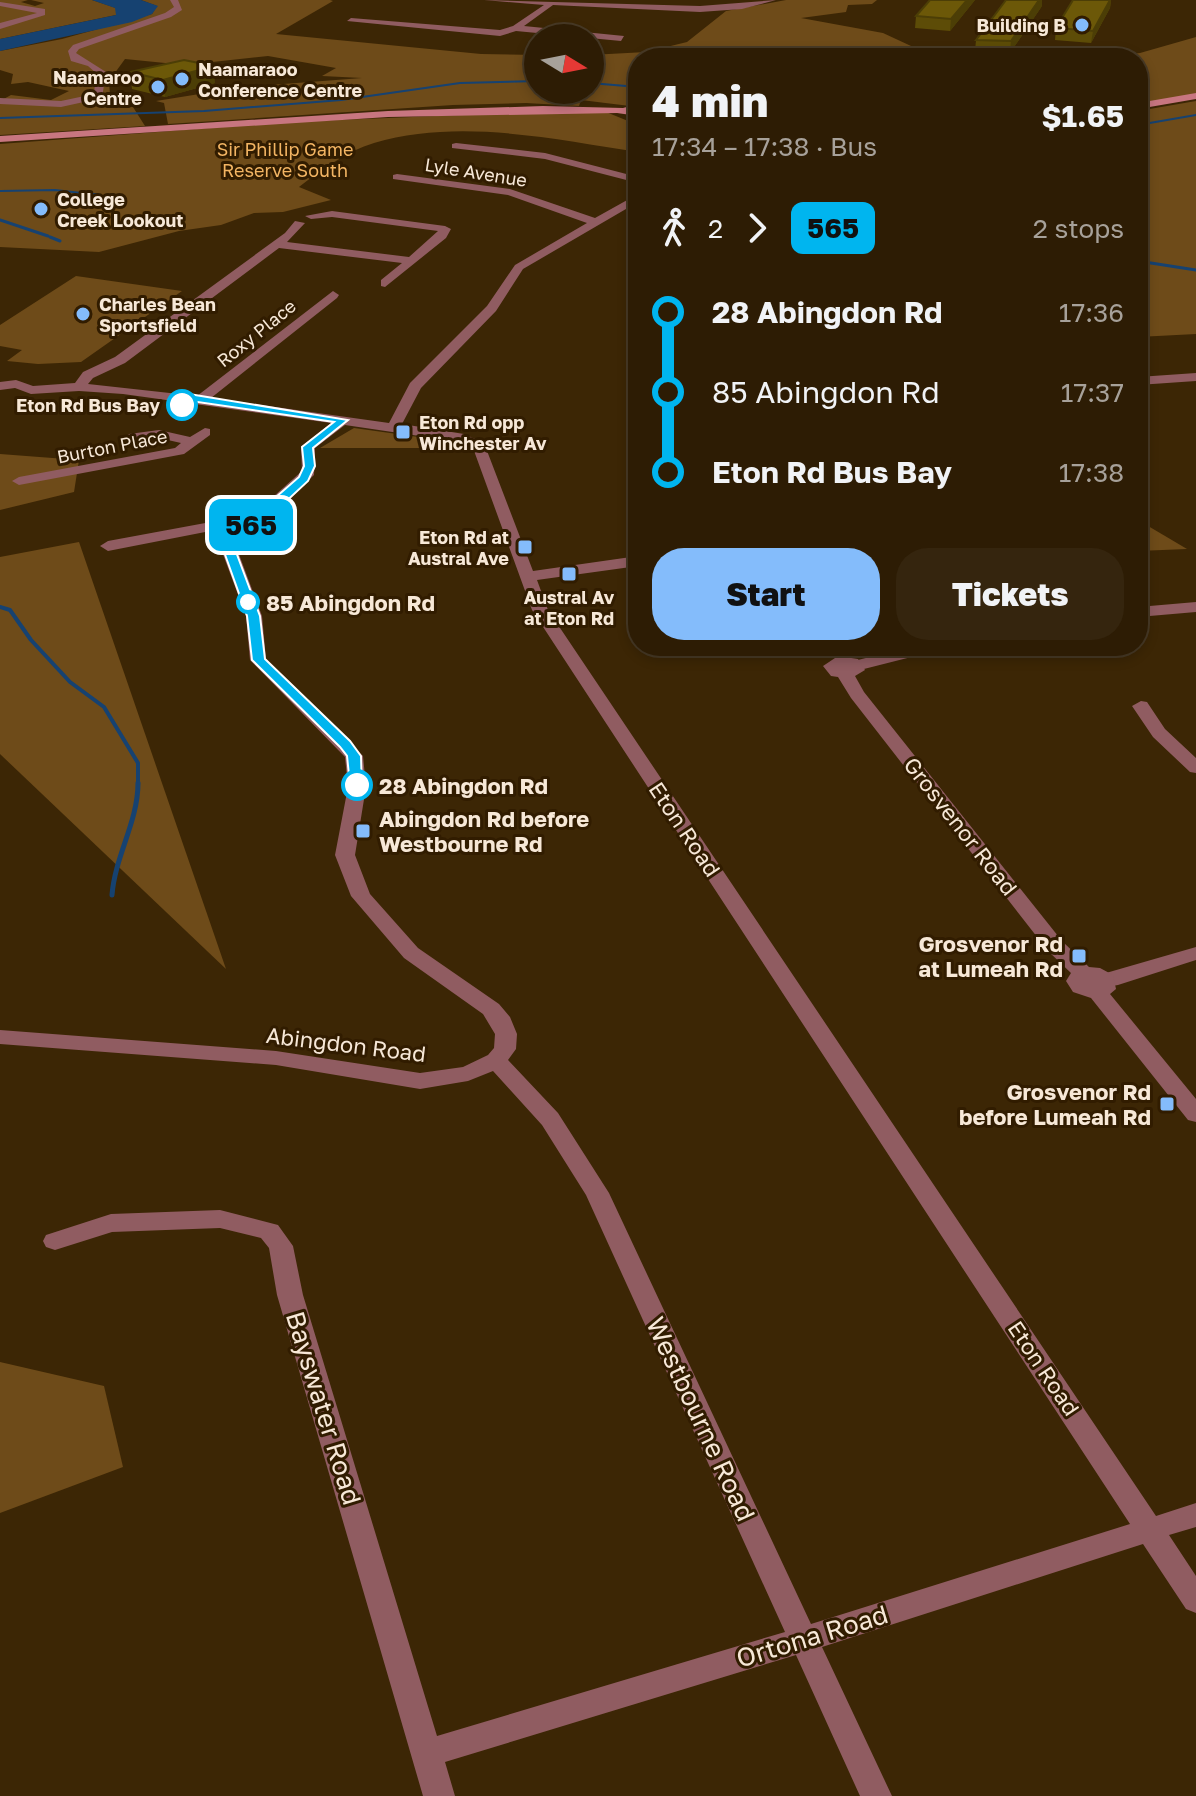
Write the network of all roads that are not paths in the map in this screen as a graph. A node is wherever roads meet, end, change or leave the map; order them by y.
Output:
1 (174, 0) edge
2 (488, 0) edge
3 (525, 0) edge
4 (772, 0) edge
5 (0, 4) edge
6 (549, 5) junction
7 (610, 6) junction
8 (351, 21) dead end
9 (0, 26) edge
10 (516, 28) junction
11 (621, 38) dead end
12 (1196, 96) edge
13 (0, 101) edge
14 (1148, 104) edge
15 (628, 112) edge
16 (0, 139) edge
17 (456, 146) dead end
18 (397, 177) dead end
19 (628, 177) edge
20 (628, 202) edge
21 (593, 221) junction
22 (276, 244) junction
23 (410, 261) junction
24 (385, 283) dead end
25 (333, 295) dead end
26 (3, 370) dead end
27 (1196, 377) edge
28 (1148, 380) edge
29 (16, 384) junction
30 (0, 386) edge
31 (79, 387) junction
32 (202, 399) junction
33 (343, 420) junction
34 (394, 427) junction
35 (205, 432) dead end
36 (134, 437) dead end
37 (191, 441) junction
38 (19, 481) dead end
39 (261, 517) junction
40 (108, 546) dead end
41 (628, 562) edge
42 (529, 576) junction
43 (1196, 607) edge
44 (1148, 608) edge
45 (836, 656) edge
46 (892, 656) edge
47 (846, 667) junction
48 (1141, 706) dead end
49 (1196, 768) edge
50 (1196, 953) edge
51 (1096, 982) junction
52 (0, 1037) edge
53 (496, 1060) junction
54 (1196, 1114) edge
55 (55, 1241) dead end
56 (1196, 1515) edge
57 (1150, 1529) junction
58 (1196, 1600) edge
59 (803, 1639) junction
60 (427, 1753) junction
61 (439, 1796) edge
62 (876, 1796) edge

1 - 13 street
2 - 6 street
3 - 7 street
4 - 7 street
5 - 9 street
6 - 7 street
6 - 10 street
8 - 10 street
10 - 11 street
12 - 14 main road
15 - 16 main road
17 - 19 street
18 - 21 street, Lyle Avenue
20 - 21 street
21 - 34 street
22 - 23 street
22 - 23 street
22 - 31 street
23 - 24 street
25 - 32 street, Roxy Place
26 - 29 street
27 - 28 street
29 - 30 street, Eton Road
29 - 31 street, Eton Road
31 - 32 street, Eton Road
32 - 33 street, Eton Road
33 - 34 street, Eton Road
33 - 39 street
34 - 42 street, Eton Road
35 - 37 street, Burton Place
36 - 37 street
37 - 38 street, Burton Place
39 - 40 street
39 - 53 street
41 - 42 street
42 - 57 street, Eton Road
43 - 44 street
45 - 47 street, Grosvenor Road
46 - 47 street
47 - 51 street, Grosvenor Road
48 - 49 street
50 - 51 street
51 - 54 street, Grosvenor Road
52 - 53 street, Abingdon Road
53 - 59 street, Westbourne Road
55 - 60 street, Bayswater Road
56 - 57 street, Ortona Road
57 - 58 street, Eton Road
57 - 59 street, Ortona Road
59 - 60 street, Ortona Road
59 - 62 street, Westbourne Road
60 - 61 street, Bayswater Road

